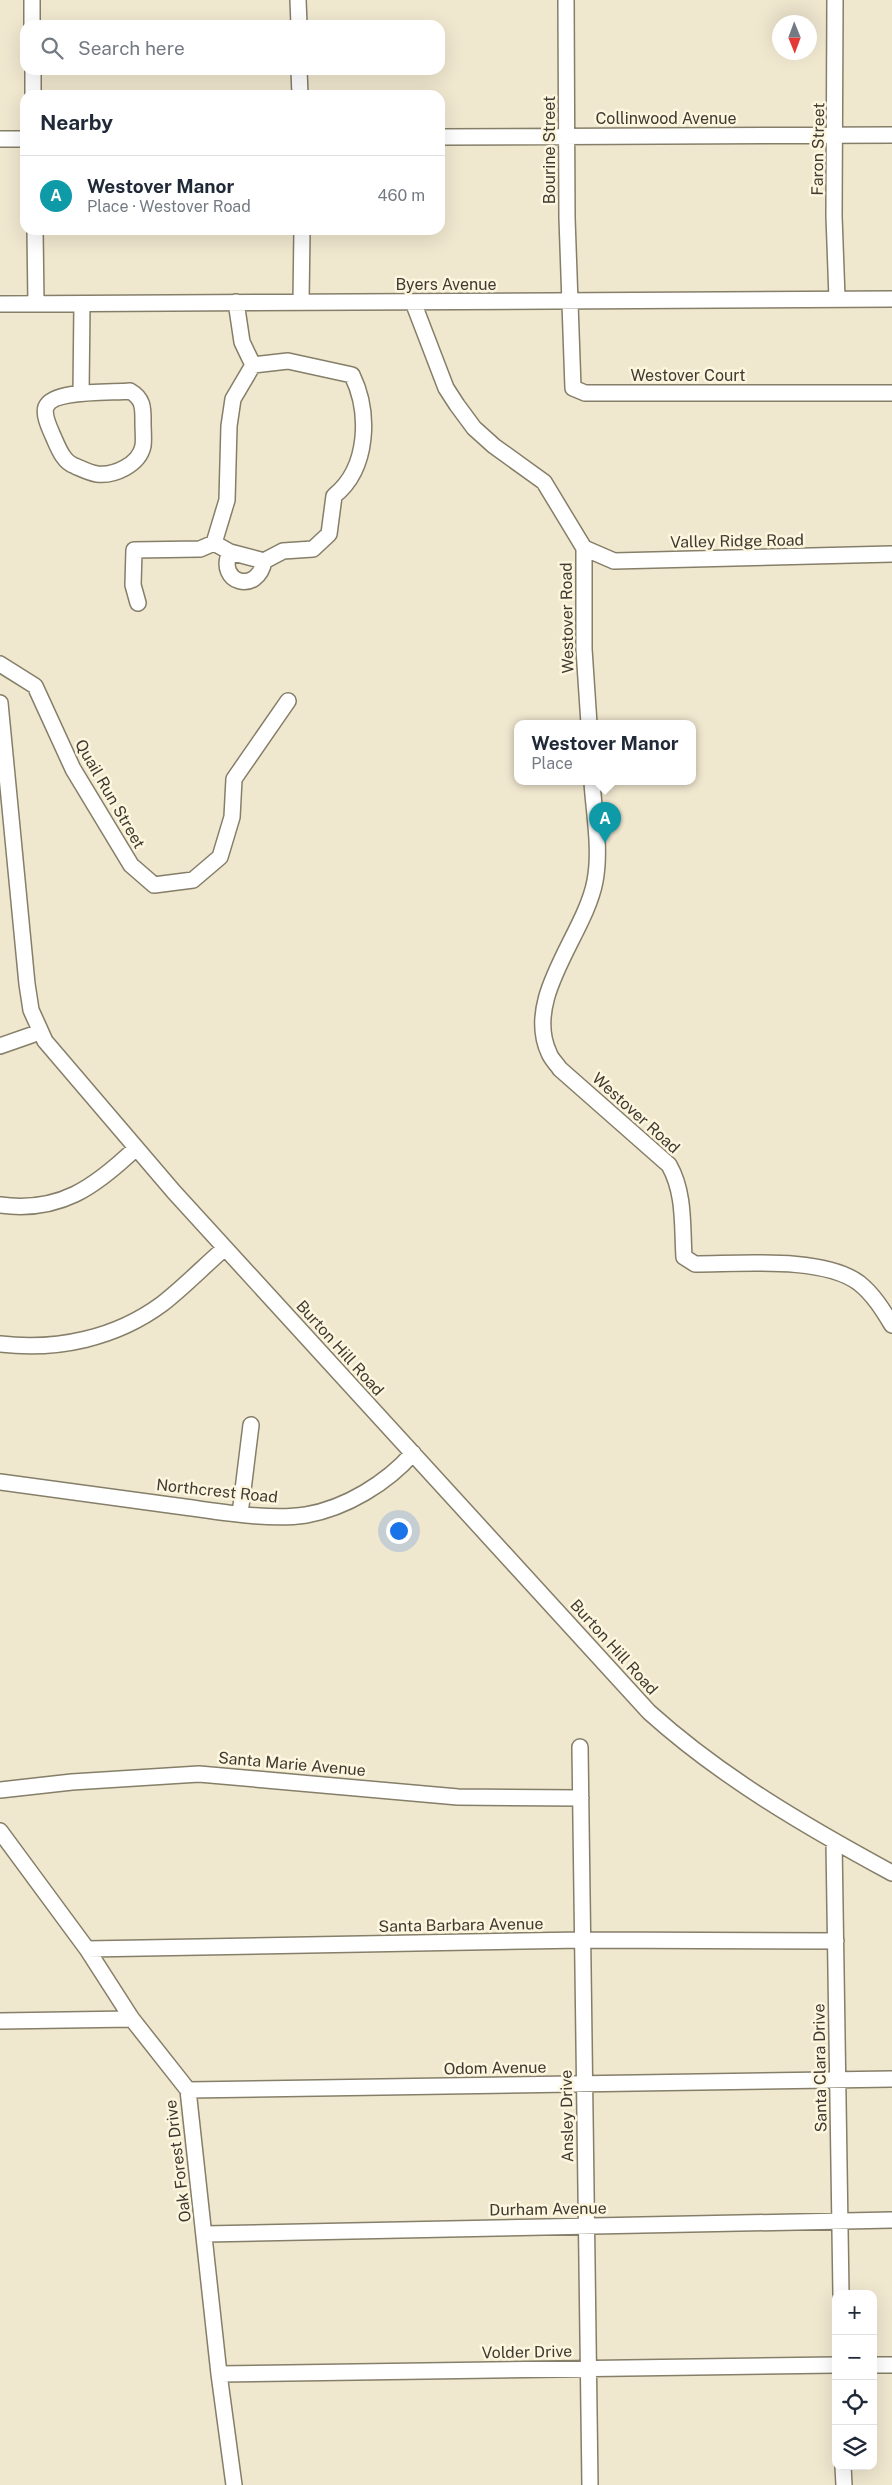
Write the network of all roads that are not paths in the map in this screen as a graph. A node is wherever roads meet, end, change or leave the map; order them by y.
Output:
1 (32, 0) edge
2 (298, 0) edge
3 (566, 0) edge
4 (835, 0) edge
5 (32, 20) edge
6 (299, 20) edge
7 (33, 75) edge
8 (299, 75) edge
9 (33, 90) edge
10 (300, 90) edge
11 (836, 135) junction
12 (892, 135) edge
13 (566, 136) junction
14 (445, 137) edge
15 (0, 139) edge
16 (20, 139) edge
17 (35, 235) edge
18 (302, 235) edge
19 (837, 298) junction
20 (892, 298) edge
21 (570, 300) junction
22 (236, 302) junction
23 (301, 302) junction
24 (413, 302) junction
25 (0, 304) edge
26 (36, 304) junction
27 (82, 304) junction
28 (253, 365) junction
29 (81, 393) junction
30 (892, 393) edge
31 (214, 543) junction
32 (584, 548) junction
33 (230, 552) junction
34 (892, 554) edge
35 (264, 562) junction
36 (138, 603) dead end
37 (0, 664) edge
38 (288, 701) dead end
39 (0, 703) edge
40 (589, 720) edge
41 (592, 785) edge
42 (40, 1032) junction
43 (0, 1046) edge
44 (136, 1148) junction
45 (0, 1205) edge
46 (225, 1248) junction
47 (892, 1325) edge
48 (0, 1344) edge
49 (251, 1425) dead end
50 (413, 1453) junction
51 (0, 1482) edge
52 (240, 1514) junction
53 (580, 1747) dead end
54 (0, 1790) edge
55 (581, 1798) junction
56 (0, 1831) edge
57 (834, 1842) junction
58 (892, 1873) edge
59 (582, 1940) junction
60 (836, 1941) junction
61 (87, 1950) junction
62 (132, 2019) junction
63 (0, 2021) edge
64 (892, 2079) edge
65 (838, 2080) junction
66 (585, 2084) junction
67 (188, 2090) junction
68 (840, 2220) junction
69 (892, 2220) edge
70 (586, 2226) junction
71 (205, 2234) junction
72 (841, 2290) edge
73 (877, 2365) edge
74 (892, 2365) edge
75 (832, 2366) edge
76 (588, 2369) junction
77 (219, 2374) junction
78 (843, 2470) edge
79 (234, 2485) edge
80 (590, 2485) edge
81 (844, 2485) edge

1 - 5 street
2 - 6 street
3 - 13 street, Bourine Street
4 - 11 street, Faron Street
7 - 9 street
8 - 10 street
11 - 12 street, Collinwood Avenue
11 - 13 street, Collinwood Avenue
11 - 19 street, Faron Street
13 - 14 street, Collinwood Avenue
13 - 21 street, Bourine Street
15 - 16 street
17 - 26 street
18 - 23 street
19 - 20 street, Byers Avenue
19 - 21 street, Byers Avenue
21 - 24 street, Byers Avenue
21 - 30 street, Westover Court
22 - 23 street, Byers Avenue
22 - 27 street, Byers Avenue
22 - 28 street
23 - 24 street, Byers Avenue
24 - 32 street, Westover Road
25 - 26 street, Byers Avenue
26 - 27 street, Byers Avenue
27 - 29 street
28 - 31 street
28 - 35 street
29 - 29 street
31 - 33 street
31 - 36 street
32 - 34 street, Valley Ridge Road
32 - 40 street, Westover Road
33 - 35 street
33 - 35 street
37 - 38 street, Quail Run Street
39 - 42 street, Burton Hill Road
41 - 47 street, Westover Road
42 - 43 street
42 - 44 street, Burton Hill Road
44 - 45 street
44 - 46 street, Burton Hill Road
46 - 48 street
46 - 50 street, Burton Hill Road
49 - 52 street
50 - 52 street, Northcrest Road
50 - 57 street, Burton Hill Road
51 - 52 street, Northcrest Road
53 - 55 street, Ansley Drive
54 - 55 street, Santa Marie Avenue
55 - 59 street, Ansley Drive
56 - 61 street, Oak Forest Drive
57 - 58 street, Burton Hill Road
57 - 60 street, Santa Clara Drive
59 - 60 street, Santa Barbara Avenue
59 - 61 street, Santa Barbara Avenue
59 - 66 street, Ansley Drive
60 - 65 street, Santa Clara Drive
61 - 62 street, Oak Forest Drive
62 - 63 street
62 - 67 street, Oak Forest Drive
64 - 65 street, Odom Avenue
65 - 66 street, Odom Avenue
65 - 68 street, Santa Clara Drive
66 - 67 street, Odom Avenue
66 - 70 street, Ansley Drive
67 - 71 street, Oak Forest Drive
68 - 69 street, Durham Avenue
68 - 70 street, Durham Avenue
68 - 72 street, Santa Clara Drive
70 - 71 street, Durham Avenue
70 - 76 street, Ansley Drive
71 - 77 street, Oak Forest Drive
73 - 74 street
75 - 76 street, Volder Drive
76 - 77 street, Volder Drive
76 - 80 street, Ansley Drive
77 - 79 street, Oak Forest Drive
78 - 81 street

